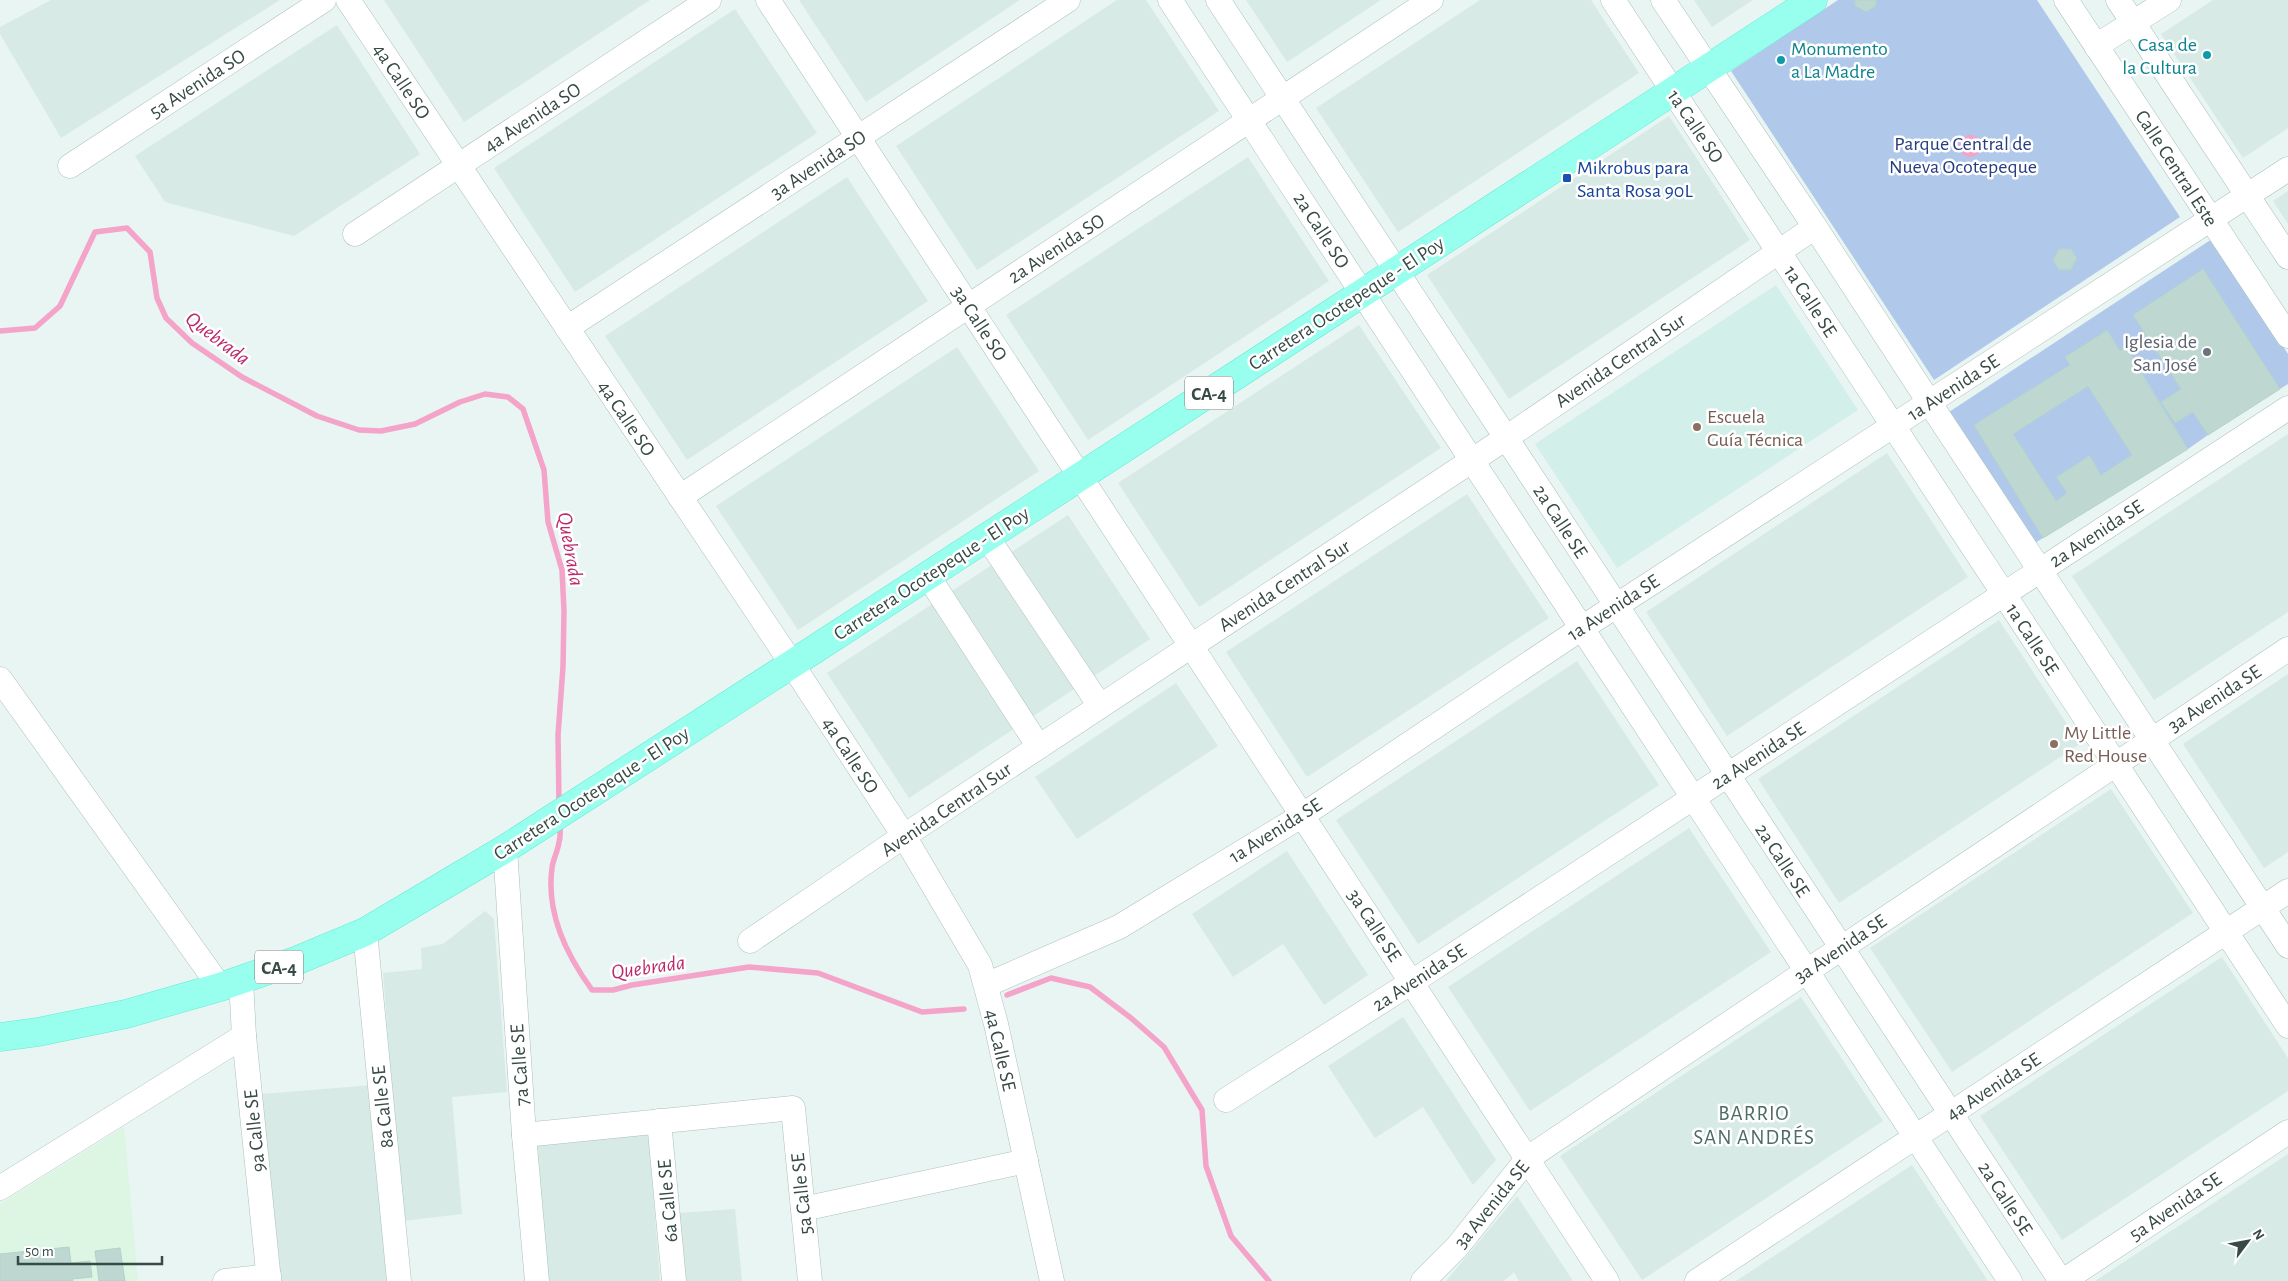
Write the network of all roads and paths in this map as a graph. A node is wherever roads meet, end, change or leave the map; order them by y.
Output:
1 (324, 0) edge
2 (348, 0) edge
3 (709, 0) edge
4 (768, 0) edge
5 (1068, 0) edge
6 (1170, 0) edge
7 (1218, 0) edge
8 (1431, 0) edge
9 (1613, 0) edge
10 (1663, 0) edge
11 (1813, 0) edge
12 (2066, 0) edge
13 (2118, 0) edge
14 (2168, 0) edge
15 (2133, 22) junction
16 (2096, 46) junction
17 (1708, 68) junction
18 (1672, 91) junction
19 (1282, 98) junction
20 (1250, 120) junction
21 (858, 138) junction
22 (70, 166) dead end
23 (458, 166) junction
24 (2288, 169) edge
25 (2229, 207) junction
26 (1816, 227) junction
27 (355, 234) dead end
28 (1779, 252) junction
29 (2288, 257) edge
30 (1396, 271) junction
31 (1362, 293) junction
32 (968, 306) junction
33 (567, 328) junction
34 (2288, 336) edge
35 (1929, 402) junction
36 (2288, 408) edge
37 (1892, 426) junction
38 (1506, 438) junction
39 (1473, 461) junction
40 (1081, 476) junction
41 (680, 497) junction
42 (987, 537) junction
43 (2040, 570) junction
44 (928, 576) junction
45 (2003, 594) junction
46 (1616, 605) junction
47 (1582, 628) junction
48 (1192, 646) junction
49 (2288, 649) edge
50 (792, 664) junction
51 (0, 679) edge
52 (1100, 706) junction
53 (2152, 739) junction
54 (1039, 747) junction
55 (2114, 763) junction
56 (1728, 775) junction
57 (1693, 798) junction
58 (1303, 815) junction
59 (904, 836) junction
60 (505, 849) junction
61 (2288, 891) edge
62 (2263, 908) junction
63 (364, 932) junction
64 (2226, 932) junction
65 (750, 941) dead end
66 (2288, 946) edge
67 (1841, 947) junction
68 (1806, 970) junction
69 (1412, 982) junction
70 (231, 984) junction
71 (986, 985) junction
72 (2288, 1026) edge
73 (244, 1036) junction
74 (0, 1037) edge
75 (1226, 1100) dead end
76 (1950, 1114) junction
77 (659, 1121) junction
78 (2288, 1132) edge
79 (524, 1135) junction
80 (1916, 1137) junction
81 (1528, 1158) junction
82 (1026, 1161) junction
83 (0, 1188) edge
84 (803, 1209) junction
85 (269, 1279) edge
86 (224, 1281) edge
87 (399, 1281) edge
88 (537, 1281) edge
89 (674, 1281) edge
90 (810, 1281) edge
91 (1052, 1281) edge
92 (1423, 1281) edge
93 (1607, 1281) edge
94 (1697, 1281) edge
95 (2010, 1281) edge
96 (2062, 1281) edge

1 - 22 street, 5a Avenida SO
2 - 23 street, 4a Calle SO
3 - 23 street, 4a Avenida SO
4 - 21 street, 3a Calle SO
5 - 21 street, 3a Avenida SO
6 - 20 street, 2a Calle SO
7 - 19 street, 2a Calle SO
8 - 19 street, 2a Avenida SO
9 - 18 street, 1a Calle SO
10 - 17 street
11 - 17 main road, Carretera Ocotepeque - El Poy / CA-4
12 - 16 street, Calle Central Este
13 - 15 street, Calle Central Este
14 - 15 street
15 - 16 street
15 - 25 street, Calle Central Este
16 - 25 street, Calle Central Este
17 - 18 main road, Carretera Ocotepeque - El Poy / CA-4
17 - 26 street
18 - 28 street, 1a Calle SO
18 - 30 main road, Carretera Ocotepeque - El Poy / CA-4
19 - 20 street, 2a Avenida SO
19 - 30 street, 2a Calle SO
20 - 31 street, 2a Calle SO
20 - 32 street, 2a Avenida SO
21 - 32 street, 3a Calle SO
21 - 33 street, 3a Avenida SO
23 - 27 street, 4a Avenida SO
23 - 33 street, 4a Calle SO
24 - 25 street, 1a Avenida SE
25 - 29 street, Calle Central Este
25 - 34 street, Calle Central Este
25 - 35 street, 1a Avenida SE
26 - 28 street, Avenida Central Sur
26 - 35 street
28 - 37 street, 1a Calle SE
28 - 38 street, Avenida Central Sur
30 - 31 main road, Carretera Ocotepeque - El Poy / CA-4
30 - 38 street, 2a Calle SO
31 - 39 street, 2a Calle SO
31 - 40 main road, Carretera Ocotepeque - El Poy / CA-4
32 - 40 street, 3a Calle SO
32 - 41 street, 2a Avenida SO
33 - 41 street, 4a Calle SO
35 - 37 street, 1a Avenida SE
35 - 43 street
36 - 43 street, 2a Avenida SE
37 - 45 street, 1a Calle SE
37 - 46 street, 1a Avenida SE
38 - 39 street, Avenida Central Sur
38 - 46 street, 2a Calle SE
39 - 47 street, 2a Calle SE
39 - 48 street, Avenida Central Sur
40 - 42 main road, Carretera Ocotepeque - El Poy / CA-4
40 - 48 street, 3a Calle SO
41 - 50 street, 4a Calle SO
42 - 44 main road, Carretera Ocotepeque - El Poy / CA-4
42 - 52 street
43 - 45 street, 2a Avenida SE
43 - 53 street
44 - 50 main road, Carretera Ocotepeque - El Poy / CA-4
44 - 54 street
45 - 55 street, 1a Calle SE
45 - 56 street, 2a Avenida SE
46 - 47 street, 1a Avenida SE
46 - 56 street, 2a Calle SE
47 - 57 street, 2a Calle SE
47 - 58 street, 1a Avenida SE
48 - 52 street, Avenida Central Sur
48 - 58 street, 3a Calle SE
49 - 53 street, 3a Avenida SE
50 - 59 street, 4a Calle SO
50 - 60 main road, Carretera Ocotepeque - El Poy / CA-4
51 - 70 street
52 - 54 street, Avenida Central Sur
53 - 55 street, 3a Avenida SE
53 - 62 street
54 - 59 street, Avenida Central Sur
55 - 64 street, 1a Calle SE
55 - 67 street, 3a Avenida SE
56 - 57 street, 2a Avenida SE
56 - 67 street, 2a Calle SE
57 - 68 street, 2a Calle SE
57 - 69 street, 2a Avenida SE
58 - 69 street, 3a Calle SE
58 - 71 street, 1a Avenida SE
59 - 65 street, Avenida Central Sur
59 - 71 street, 4a Calle SE
60 - 63 main road, Carretera Ocotepeque - El Poy / CA-4
60 - 79 street, 7a Calle SE
61 - 62 street, 4a Avenida SE
62 - 64 street, 4a Avenida SE
62 - 66 street
63 - 70 main road, Carretera Ocotepeque - El Poy / CA-4
63 - 87 street, 8a Calle SE
64 - 72 street, 1a Calle SE
64 - 76 street, 4a Avenida SE
67 - 68 street, 3a Avenida SE
67 - 76 street, 2a Calle SE
68 - 80 street, 2a Calle SE
68 - 81 street, 3a Avenida SE
69 - 75 street, 2a Avenida SE
69 - 81 street, 3a Calle SE
70 - 73 street, 9a Calle SE
70 - 74 main road, Carretera Ocotepeque - El Poy / CA-4
71 - 82 street, 4a Calle SE
73 - 83 street
73 - 85 street, 9a Calle SE
76 - 80 street, 4a Avenida SE
76 - 96 street, 2a Calle SE
77 - 79 street
77 - 84 street, 5a Calle SE
77 - 89 street, 6a Calle SE
78 - 96 street, 5a Avenida SE
79 - 88 street, 7a Calle SE
80 - 94 street, 4a Avenida SE
80 - 95 street, 2a Calle SE
81 - 92 street, 3a Avenida SE
81 - 93 street, 3a Calle SE
82 - 84 street
82 - 91 street, 4a Calle SE
84 - 90 street, 5a Calle SE
85 - 86 street

